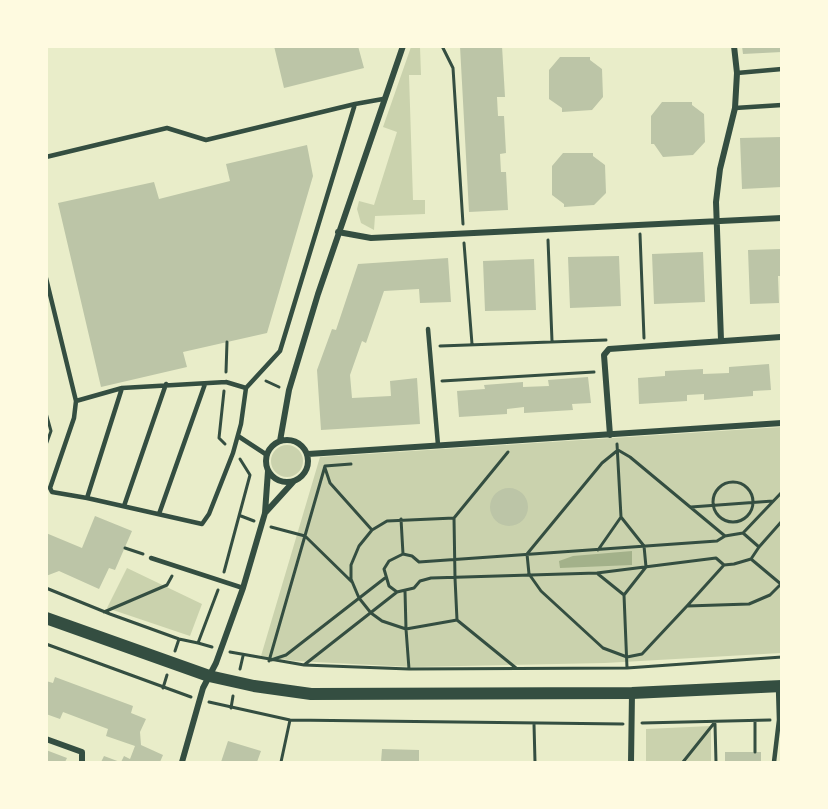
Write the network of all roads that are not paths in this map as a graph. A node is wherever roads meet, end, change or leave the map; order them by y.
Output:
1 (402, 46) edge
2 (734, 46) edge
3 (782, 69) edge
4 (737, 73) junction
5 (383, 99) junction
6 (355, 104) junction
7 (782, 105) edge
8 (735, 108) junction
9 (46, 157) edge
10 (782, 218) edge
11 (717, 220) junction
12 (338, 232) junction
13 (46, 278) edge
14 (428, 329) dead end
15 (781, 337) edge
16 (721, 340) junction
17 (165, 384) junction
18 (205, 384) junction
19 (122, 388) junction
20 (246, 388) junction
21 (76, 401) junction
22 (782, 423) edge
23 (610, 435) junction
24 (238, 436) junction
25 (280, 441) junction
26 (438, 445) junction
27 (308, 454) junction
28 (267, 455) junction
29 (268, 471) junction
30 (294, 481) junction
31 (87, 498) junction
32 (124, 506) junction
33 (265, 513) junction
34 (159, 514) junction
35 (151, 558) road end
36 (243, 588) junction
37 (46, 618) edge
38 (209, 676) junction
39 (780, 686) edge
40 (632, 693) junction
41 (46, 739) edge
42 (82, 762) edge
43 (182, 762) edge
44 (631, 762) edge
45 (774, 762) edge

1 - 5 street
2 - 4 street
3 - 4 lane
4 - 8 street
5 - 6 lane
5 - 12 street
6 - 9 lane
6 - 20 lane
7 - 8 lane
8 - 11 street
10 - 11 street
11 - 12 street
11 - 16 street
12 - 25 street
13 - 21 lane
14 - 26 lane
15 - 16 street
16 - 23 street
17 - 18 lane
17 - 19 lane
17 - 32 lane
18 - 20 lane
18 - 34 lane
19 - 21 lane
19 - 31 lane
20 - 24 lane
21 - 31 lane
22 - 23 street
23 - 26 street
24 - 28 lane
24 - 34 lane
25 - 27 street
25 - 28 street
26 - 27 street
27 - 30 street
28 - 29 street
29 - 30 street
29 - 33 street
30 - 33 street
31 - 32 lane
32 - 34 lane
33 - 36 street
35 - 36 lane
36 - 38 street
37 - 38 main road
38 - 40 main road
38 - 43 street
39 - 40 main road
39 - 45 lane
40 - 44 street
41 - 42 street

